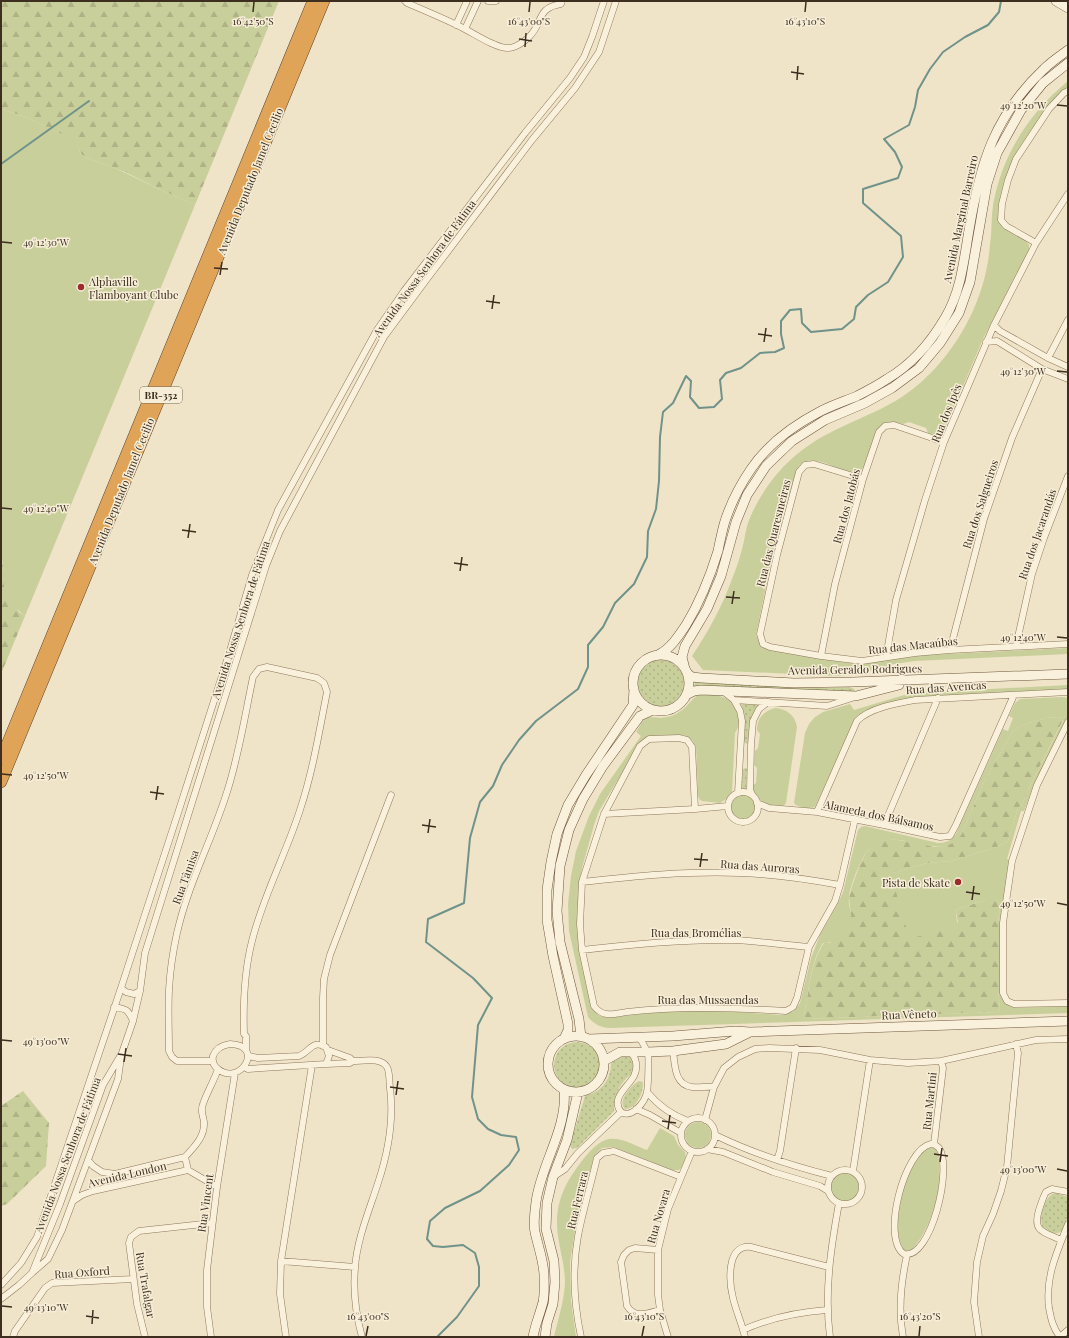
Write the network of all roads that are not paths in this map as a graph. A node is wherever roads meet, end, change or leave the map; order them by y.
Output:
1 (405, 1) edge
2 (467, 1) edge
3 (478, 1) edge
4 (488, 1) edge
5 (496, 1) edge
6 (562, 1) edge
7 (604, 1) edge
8 (616, 1) edge
9 (1056, 1) edge
10 (318, 3) edge
11 (1068, 8) edge
12 (456, 25) junction
13 (465, 29) junction
14 (1068, 50) edge
15 (1068, 63) edge
16 (1068, 91) edge
17 (1068, 194) edge
18 (1036, 243) junction
19 (440, 245) junction
20 (448, 251) junction
21 (1068, 320) edge
22 (994, 325) junction
23 (986, 342) junction
24 (1048, 358) junction
25 (1068, 367) edge
26 (1042, 370) junction
27 (1068, 379) edge
28 (944, 442) junction
29 (1068, 476) edge
30 (863, 479) junction
31 (763, 644) joint
32 (1068, 644) edge
33 (1016, 646) junction
34 (950, 650) junction
35 (658, 655) junction
36 (821, 656) junction
37 (886, 657) junction
38 (686, 671) junction
39 (1068, 674) edge
40 (940, 680) junction
41 (853, 682) junction
42 (634, 689) junction
43 (722, 691) junction
44 (1068, 692) edge
45 (686, 695) junction
46 (1014, 695) junction
47 (856, 696) junction
48 (938, 698) junction
49 (734, 700) junction
50 (768, 702) junction
51 (653, 710) junction
52 (1068, 722) edge
53 (741, 745) junction
54 (751, 745) junction
55 (1, 758) edge
56 (740, 766) junction
57 (750, 767) junction
58 (1, 782) edge
59 (738, 793) junction
60 (391, 794) dead end
61 (752, 796) junction
62 (757, 803) junction
63 (728, 806) junction
64 (769, 808) junction
65 (695, 809) junction
66 (817, 812) junction
67 (604, 814) junction
68 (756, 814) junction
69 (855, 819) junction
70 (884, 825) junction
71 (582, 882) junction
72 (840, 885) junction
73 (809, 947) junction
74 (582, 950) junction
75 (121, 988) junction
76 (140, 991) junction
77 (1068, 1003) edge
78 (114, 1007) junction
79 (132, 1021) junction
80 (1068, 1021) edge
81 (723, 1032) junction
82 (750, 1032) junction
83 (244, 1034) junction
84 (639, 1037) junction
85 (585, 1038) junction
86 (564, 1039) junction
87 (1068, 1039) edge
88 (234, 1044) junction
89 (726, 1044) junction
90 (1016, 1044) junction
91 (325, 1048) junction
92 (796, 1048) junction
93 (673, 1051) junction
94 (630, 1052) junction
95 (647, 1052) junction
96 (122, 1053) junction
97 (247, 1053) junction
98 (870, 1060) junction
99 (213, 1061) junction
100 (353, 1061) junction
101 (604, 1061) junction
102 (941, 1061) junction
103 (326, 1064) junction
104 (312, 1065) junction
105 (244, 1068) junction
106 (218, 1069) junction
107 (235, 1072) junction
108 (714, 1087) junction
109 (564, 1090) junction
110 (578, 1092) junction
111 (647, 1092) junction
112 (636, 1110) junction
113 (621, 1112) junction
114 (705, 1120) junction
115 (688, 1121) junction
116 (681, 1133) junction
117 (715, 1135) junction
118 (934, 1144) junction
119 (707, 1149) junction
120 (692, 1151) junction
121 (185, 1157) junction
122 (88, 1160) junction
123 (777, 1160) junction
124 (164, 1162) junction
125 (188, 1170) junction
126 (129, 1171) junction
127 (853, 1171) junction
128 (166, 1175) junction
129 (832, 1176) junction
130 (553, 1177) junction
131 (681, 1177) junction
132 (132, 1182) junction
133 (217, 1186) junction
134 (828, 1191) junction
135 (1068, 1192) edge
136 (72, 1201) junction
137 (839, 1203) junction
138 (212, 1223) junction
139 (1068, 1224) edge
140 (1061, 1240) junction
141 (658, 1250) junction
142 (907, 1255) junction
143 (282, 1262) junction
144 (355, 1267) junction
145 (829, 1267) junction
146 (32, 1273) junction
147 (133, 1279) junction
148 (1, 1285) edge
149 (1, 1299) edge
150 (660, 1310) junction
151 (827, 1310) junction
152 (743, 1330) junction
153 (1068, 1330) edge
154 (13, 1337) edge
155 (146, 1337) edge
156 (210, 1337) edge
157 (286, 1337) edge
158 (362, 1337) edge
159 (533, 1337) edge
160 (545, 1337) edge
161 (581, 1337) edge
162 (668, 1337) edge
163 (745, 1337) edge
164 (830, 1337) edge
165 (903, 1337) edge
166 (979, 1337) edge
167 (1060, 1337) edge

1 - 12 street
2 - 12 street
3 - 13 street
4 - 5 street
6 - 13 street
7 - 19 street, Avenida Nossa Senhora de Fátima
8 - 20 street, Avenida Nossa Senhora de Fátima
9 - 11 street
10 - 55 highway, Avenida Deputado Jamel Cecilio / BR-352
10 - 58 highway, Avenida Deputado Jamel Cecilio / BR-352
12 - 13 street
14 - 35 street, Avenida Marginal Barreiro
15 - 38 street, Avenida Marginal Barreiro
16 - 18 street
17 - 18 street, Rua dos Ipês
18 - 22 street, Rua dos Ipês
19 - 20 street
19 - 75 street, Avenida Nossa Senhora de Fátima
20 - 76 street, Avenida Nossa Senhora de Fátima
21 - 24 street
22 - 23 street, Rua dos Ipês
22 - 24 street
23 - 26 street
23 - 28 street, Rua dos Ipês
24 - 25 street
26 - 27 street
26 - 34 street, Rua dos Salgueiros
28 - 30 street, Rua dos Jatobás
28 - 37 street, Rua dos Ipês
29 - 33 street, Rua dos Jacarandás
30 - 31 street, Rua das Quaresmeiras
30 - 36 street, Rua dos Jatobás
31 - 36 street, Rua das Macaúbas
32 - 33 street, Rua das Macaúbas
33 - 34 street, Rua das Macaúbas
34 - 37 street, Rua das Macaúbas
35 - 38 street
35 - 42 street
36 - 37 street, Rua das Macaúbas
38 - 41 street, Avenida Geraldo Rodrigues
38 - 45 street
39 - 40 street, Rua das Avencas
40 - 41 street, Avenida Geraldo Rodrigues
40 - 47 street, Avenida Geraldo Rodrigues
41 - 47 street
42 - 51 street
42 - 86 street
43 - 45 street, Avenida Geraldo Rodrigues
43 - 47 street, Avenida Geraldo Rodrigues
43 - 49 street
44 - 46 street, Rua das Avencas
45 - 51 street
46 - 48 street, Rua das Avencas
46 - 70 street, Alameda dos Bálsamos
47 - 50 street, Avenida Geraldo Rodrigues
48 - 66 street, Rua das Avencas
48 - 70 street
49 - 50 street, Avenida Geraldo Rodrigues
49 - 53 street
50 - 54 street
51 - 85 street
52 - 77 street
53 - 54 street
53 - 56 street
54 - 57 street
56 - 57 street
56 - 59 street
57 - 61 street
59 - 61 street
59 - 63 street
60 - 91 street
61 - 62 street
62 - 64 street, Alameda dos Bálsamos
62 - 68 street
63 - 65 street
63 - 68 street, Alameda dos Bálsamos
64 - 66 street, Alameda dos Bálsamos
64 - 68 street, Alameda dos Bálsamos
65 - 67 street
65 - 67 street
66 - 69 street, Alameda dos Bálsamos
67 - 71 street
69 - 70 street, Alameda dos Bálsamos
69 - 72 street
71 - 72 street, Rua das Auroras
71 - 74 street
72 - 73 street
73 - 74 street, Rua das Bromélias
73 - 74 street, Rua das Mussaendas
75 - 76 street
75 - 78 street, Avenida Nossa Senhora de Fátima
76 - 79 street, Avenida Nossa Senhora de Fátima
78 - 79 street
78 - 148 street, Avenida Nossa Senhora de Fátima
79 - 96 street, Avenida Nossa Senhora de Fátima
80 - 82 street, Rua Vêneto
81 - 82 street, Rua Vêneto
81 - 84 street, Rua Vêneto
81 - 89 street
82 - 89 street, Rua Vêneto
83 - 88 street
83 - 97 street
83 - 99 street, Rua Tâmisa
84 - 85 street, Rua Vêneto
84 - 95 street
85 - 86 street
85 - 101 street
86 - 109 street
87 - 90 street
88 - 97 street
88 - 99 street
89 - 93 street, Rua Vêneto
90 - 102 street
90 - 166 street
91 - 97 street
91 - 100 street
91 - 103 street
92 - 98 street
92 - 108 street
92 - 123 street
93 - 95 street, Rua Vêneto
93 - 108 street
94 - 95 street, Rua Vêneto
94 - 101 street, Rua Vêneto
94 - 113 street
95 - 111 street
96 - 122 street
96 - 146 street, Avenida Nossa Senhora de Fátima
97 - 105 street
98 - 102 street
98 - 127 street
99 - 106 street
100 - 103 street
100 - 144 street
101 - 110 street
102 - 118 street, Rua Martini
103 - 104 street
104 - 105 street
104 - 143 street
105 - 107 street
106 - 107 street
106 - 121 street
107 - 133 street, Rua Vincent
108 - 114 street
109 - 110 street
109 - 159 street
110 - 130 street
111 - 112 street
111 - 115 street
112 - 113 street
112 - 116 street
113 - 130 street
114 - 115 street
114 - 117 street
115 - 116 street
116 - 120 street
117 - 119 street
117 - 123 street
118 - 142 street, Rua Martini
118 - 142 street, Rua Martini
119 - 120 street
119 - 134 street
120 - 131 street, Rua Novara
121 - 124 street, Avenida London
121 - 125 street
122 - 126 street, Avenida London
122 - 136 street
123 - 129 street
124 - 126 street, Avenida London
124 - 128 street
125 - 128 street, Avenida London
125 - 133 street
126 - 132 street
127 - 129 street
127 - 137 street
128 - 132 street, Avenida London
129 - 134 street
130 - 160 street
131 - 141 street, Rua Novara
131 - 161 street, Rua Ferrara
132 - 136 street, Avenida London
133 - 138 street, Rua Vincent
134 - 137 street
135 - 140 street
136 - 146 street
137 - 145 street
138 - 147 street, Rua Trafalgar
138 - 156 street, Rua Vincent
139 - 140 street
140 - 167 street
141 - 150 street, Rua Novara
141 - 150 street
142 - 165 street
143 - 144 street
143 - 157 street
144 - 158 street
145 - 151 street
145 - 152 street
146 - 149 street, Avenida Nossa Senhora de Fátima
147 - 154 street, Rua Oxford
147 - 155 street, Rua Trafalgar
150 - 162 street, Rua Novara
151 - 152 street
151 - 164 street
152 - 163 street
153 - 167 street

